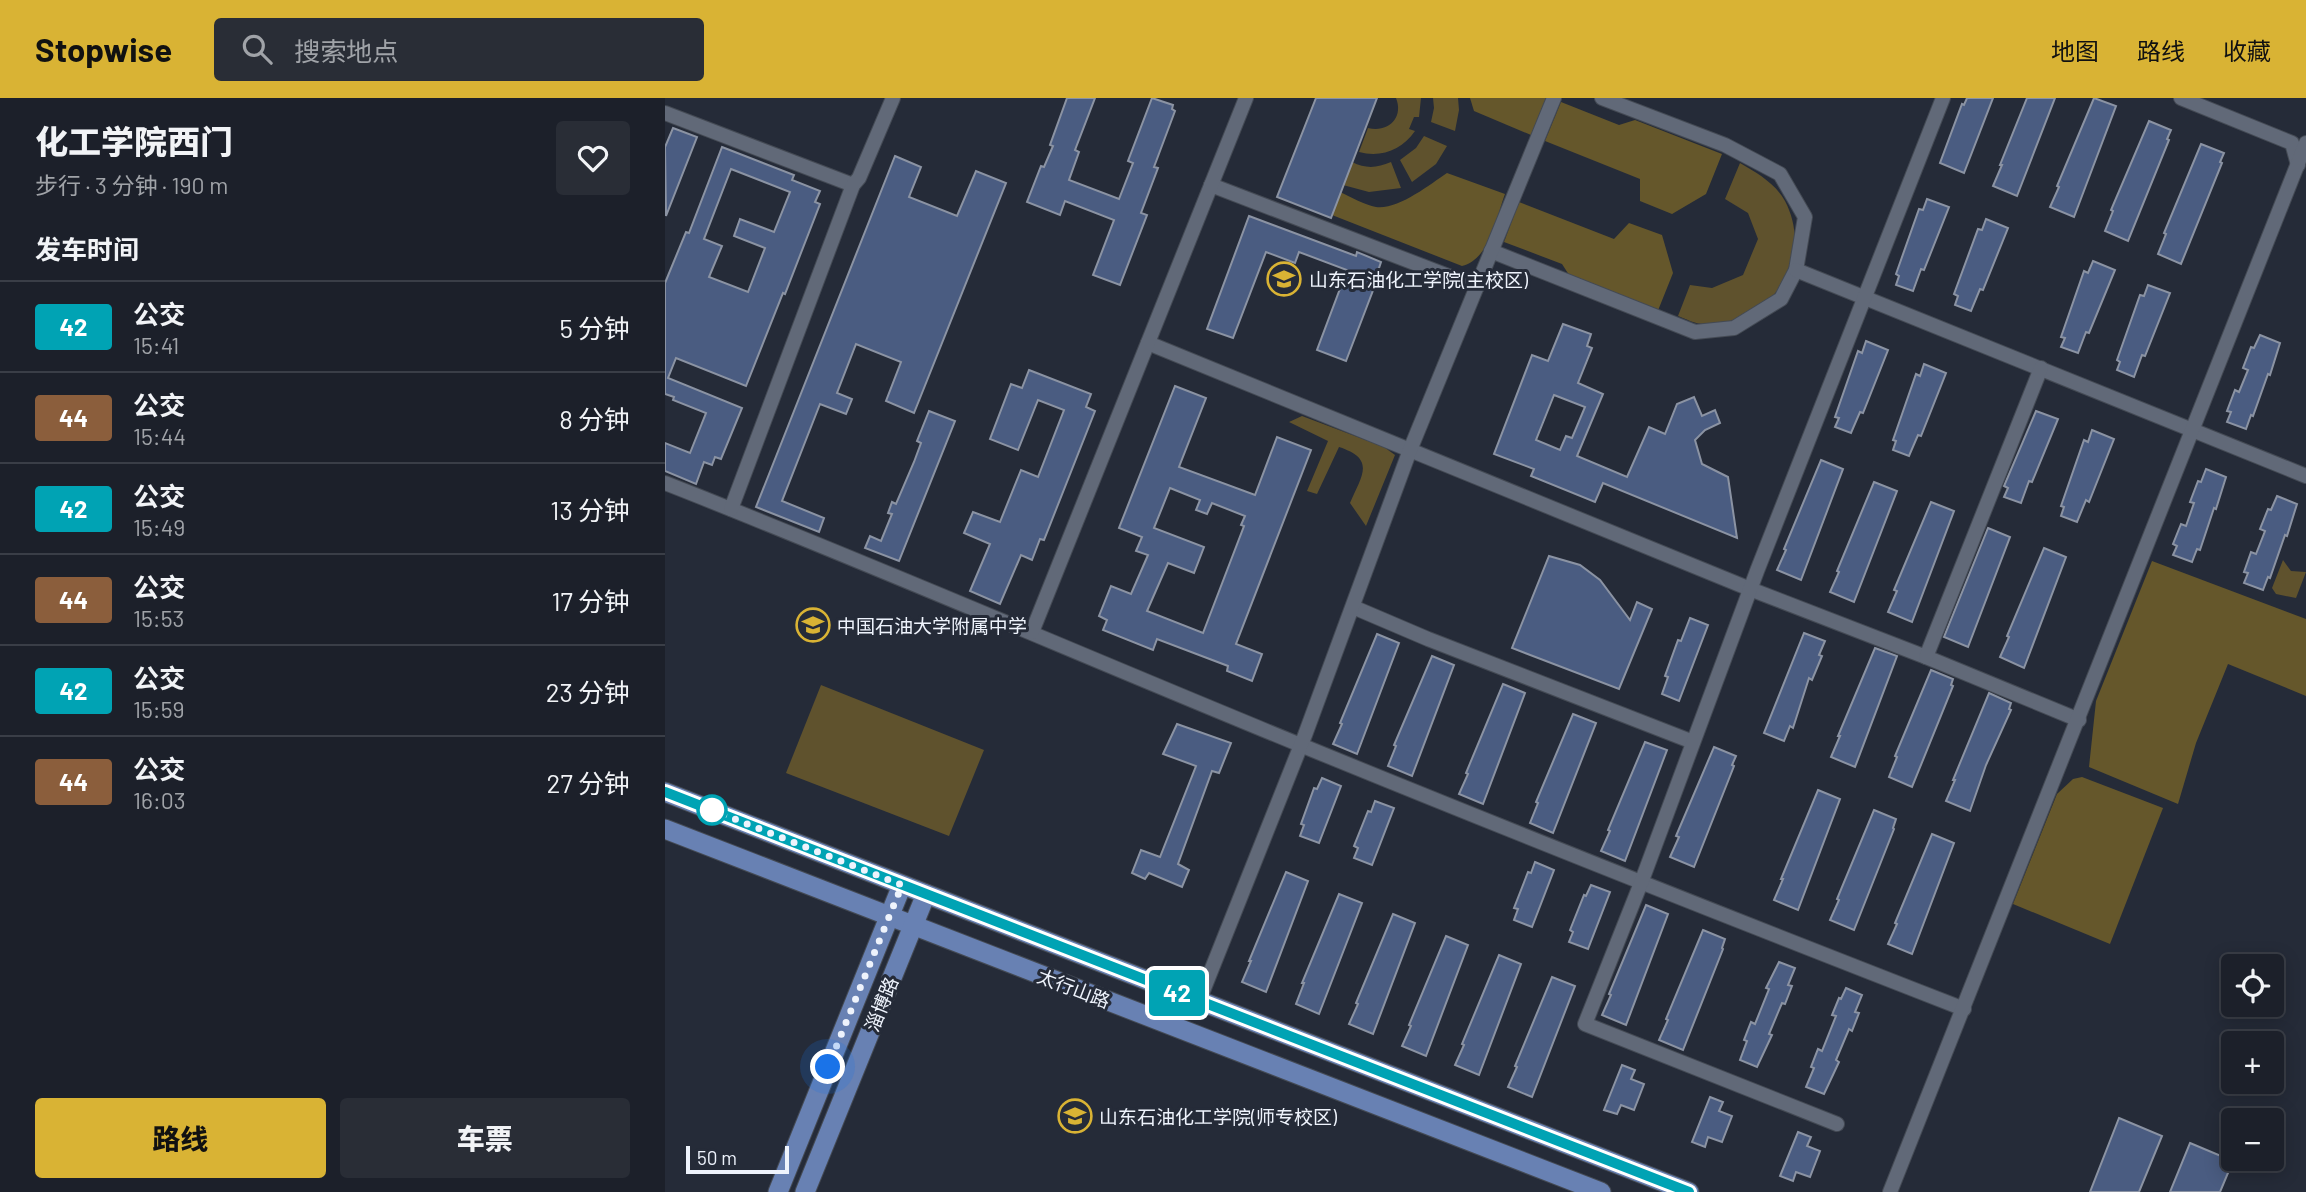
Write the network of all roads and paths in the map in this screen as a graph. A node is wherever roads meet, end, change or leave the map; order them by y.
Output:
1 (893, 98) edge
2 (1246, 98) edge
3 (1554, 98) edge
4 (1602, 98) edge
5 (1943, 98) edge
6 (2182, 98) edge
7 (665, 113) edge
8 (2306, 143) edge
9 (2302, 167) edge
10 (853, 185) junction
11 (1211, 186) junction
12 (1492, 251) junction
13 (1796, 270) junction
14 (1477, 287) junction
15 (1863, 297) junction
16 (1149, 343) junction
17 (2041, 368) junction
18 (2194, 429) junction
19 (1410, 450) junction
20 (2306, 476) edge
21 (665, 483) edge
22 (731, 509) junction
23 (1750, 590) junction
24 (1353, 607) junction
25 (1032, 632) junction
26 (1926, 657) junction
27 (2079, 720) junction
28 (1693, 742) junction
29 (1301, 745) junction
30 (665, 792) edge
31 (665, 829) edge
32 (1641, 883) junction
33 (902, 885) junction
34 (926, 894) junction
35 (889, 916) junction
36 (913, 926) junction
37 (1199, 1001) junction
38 (1965, 1009) junction
39 (1837, 1124) dead end
40 (778, 1192) edge
41 (806, 1192) edge
42 (1601, 1192) edge
43 (1689, 1192) edge
44 (1890, 1192) edge

1 - 10 lane
2 - 11 lane
3 - 12 lane
4 - 13 lane
5 - 15 lane
6 - 9 lane
7 - 10 lane
8 - 9 lane
9 - 18 lane
10 - 22 lane
11 - 14 lane
11 - 16 lane
12 - 13 lane
12 - 14 lane
13 - 15 lane
14 - 19 lane
15 - 17 lane
15 - 23 lane
16 - 19 lane
16 - 25 lane
17 - 18 lane
17 - 26 lane
18 - 20 lane
18 - 27 lane
19 - 23 lane
19 - 24 lane
21 - 22 lane
22 - 25 lane
23 - 26 lane
23 - 28 lane
24 - 28 lane
24 - 29 lane
25 - 29 lane
26 - 27 lane
27 - 38 lane
28 - 32 lane
29 - 32 lane
29 - 37 lane
30 - 33 main road, 太行山路
31 - 35 main road, 太行山路
32 - 38 lane
32 - 39 lane
33 - 34 main road, 太行山路
33 - 35 main road, 淄博路
34 - 36 main road, 淄博路
34 - 37 main road, 太行山路
35 - 36 main road, 太行山路
35 - 40 main road, 淄博路
36 - 41 main road, 淄博路
36 - 42 main road, 太行山路
37 - 43 main road, 太行山路
38 - 44 lane

